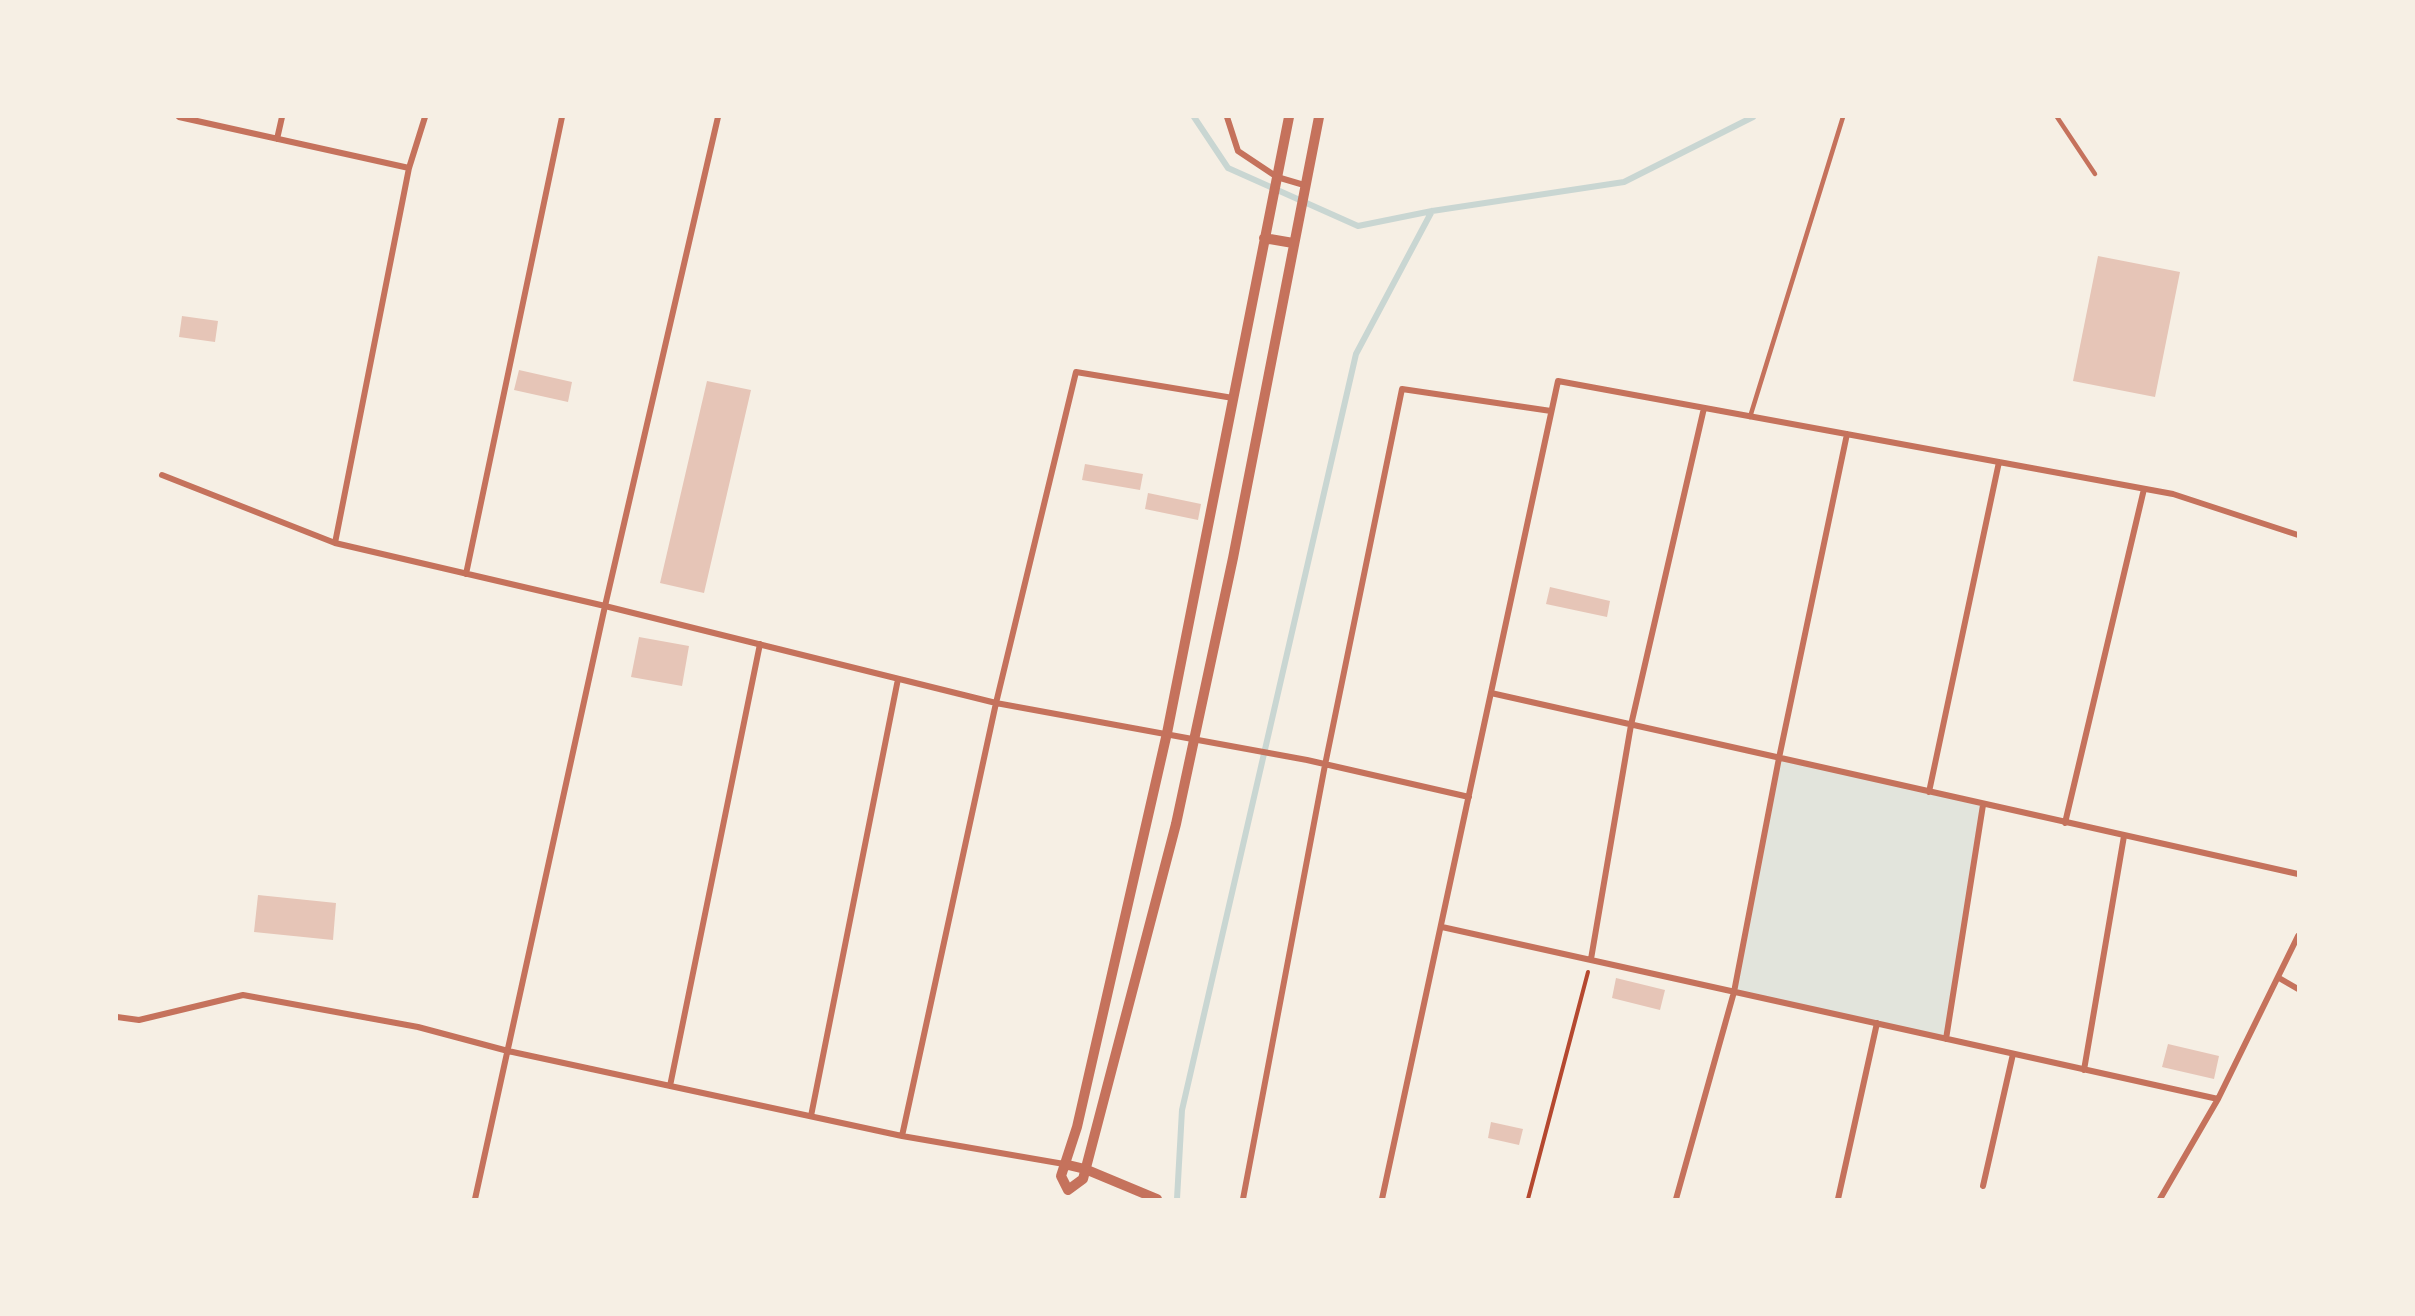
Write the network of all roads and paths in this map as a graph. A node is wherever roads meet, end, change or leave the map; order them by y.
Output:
1 (179, 117) edge
2 (282, 117) edge
3 (425, 117) edge
4 (562, 117) edge
5 (718, 117) edge
6 (1227, 117) edge
7 (1289, 117) edge
8 (1319, 117) edge
9 (1843, 117) edge
10 (2057, 117) edge
11 (277, 139) junction
12 (409, 168) junction
13 (2095, 174) dead end
14 (1276, 181) junction
15 (1304, 188) junction
16 (1264, 238) junction
17 (1293, 243) junction
18 (1233, 398) junction
19 (1704, 408) junction
20 (1551, 411) junction
21 (1750, 417) junction
22 (1847, 434) junction
23 (1999, 462) junction
24 (162, 475) dead end
25 (2144, 489) junction
26 (2298, 535) edge
27 (334, 543) junction
28 (465, 574) junction
29 (605, 606) junction
30 (760, 645) junction
31 (898, 679) junction
32 (1491, 693) junction
33 (996, 703) junction
34 (1631, 725) junction
35 (1167, 733) junction
36 (1194, 739) junction
37 (1779, 758) junction
38 (1325, 765) junction
39 (1929, 792) junction
40 (1469, 797) junction
41 (1983, 805) junction
42 (2065, 823) junction
43 (2124, 836) junction
44 (2298, 874) edge
45 (1442, 927) junction
46 (2298, 936) edge
47 (1591, 960) junction
48 (2279, 978) junction
49 (2298, 989) edge
50 (1734, 992) junction
51 (117, 1017) edge
52 (1877, 1023) junction
53 (1946, 1039) junction
54 (508, 1051) junction
55 (2013, 1054) junction
56 (2084, 1070) junction
57 (670, 1086) junction
58 (2218, 1100) junction
59 (811, 1116) junction
60 (902, 1136) junction
61 (1064, 1164) junction
62 (1085, 1168) junction
63 (1983, 1186) dead end
64 (1067, 1195) edge
65 (475, 1199) edge
66 (1157, 1199) edge
67 (1243, 1199) edge
68 (1382, 1199) edge
69 (1528, 1199) edge
70 (1676, 1199) edge
71 (1838, 1199) edge
72 (2160, 1199) edge

1 - 11 street
2 - 11 street
3 - 12 street
4 - 28 street
5 - 29 street
6 - 14 street
7 - 14 street
8 - 15 street
9 - 21 lane
10 - 13 lane
11 - 12 street
12 - 27 street
14 - 15 street
14 - 16 street
15 - 17 street
16 - 17 street
16 - 18 street
17 - 36 street
18 - 33 street
18 - 35 street
19 - 20 street
19 - 21 street
19 - 34 street
20 - 32 street
20 - 38 street
21 - 22 street
22 - 23 street
22 - 37 street
23 - 25 street
23 - 39 street
24 - 27 street
25 - 26 street
25 - 42 street
27 - 28 street
28 - 29 street
29 - 30 street
29 - 54 street
30 - 31 street
30 - 57 street
31 - 33 street
31 - 59 street
32 - 34 street
32 - 40 street
33 - 35 street
33 - 60 street
34 - 37 street
34 - 47 street
35 - 36 street
35 - 61 street
36 - 38 street
36 - 62 street
37 - 39 street
37 - 50 street
38 - 40 street
38 - 67 street
39 - 41 street
40 - 45 street
41 - 42 street
41 - 53 street
42 - 43 street
43 - 44 street
43 - 56 street
45 - 47 street
45 - 68 street
46 - 48 street
47 - 50 street
47 - 69 path
48 - 49 street
48 - 58 street
50 - 52 street
50 - 70 street
51 - 54 street
52 - 53 street
52 - 71 street
53 - 55 street
54 - 57 street
54 - 65 street
55 - 56 street
55 - 63 street
56 - 58 street
57 - 59 street
58 - 72 street
59 - 60 street
60 - 61 street
61 - 62 street
61 - 64 street
62 - 64 street
62 - 66 street

